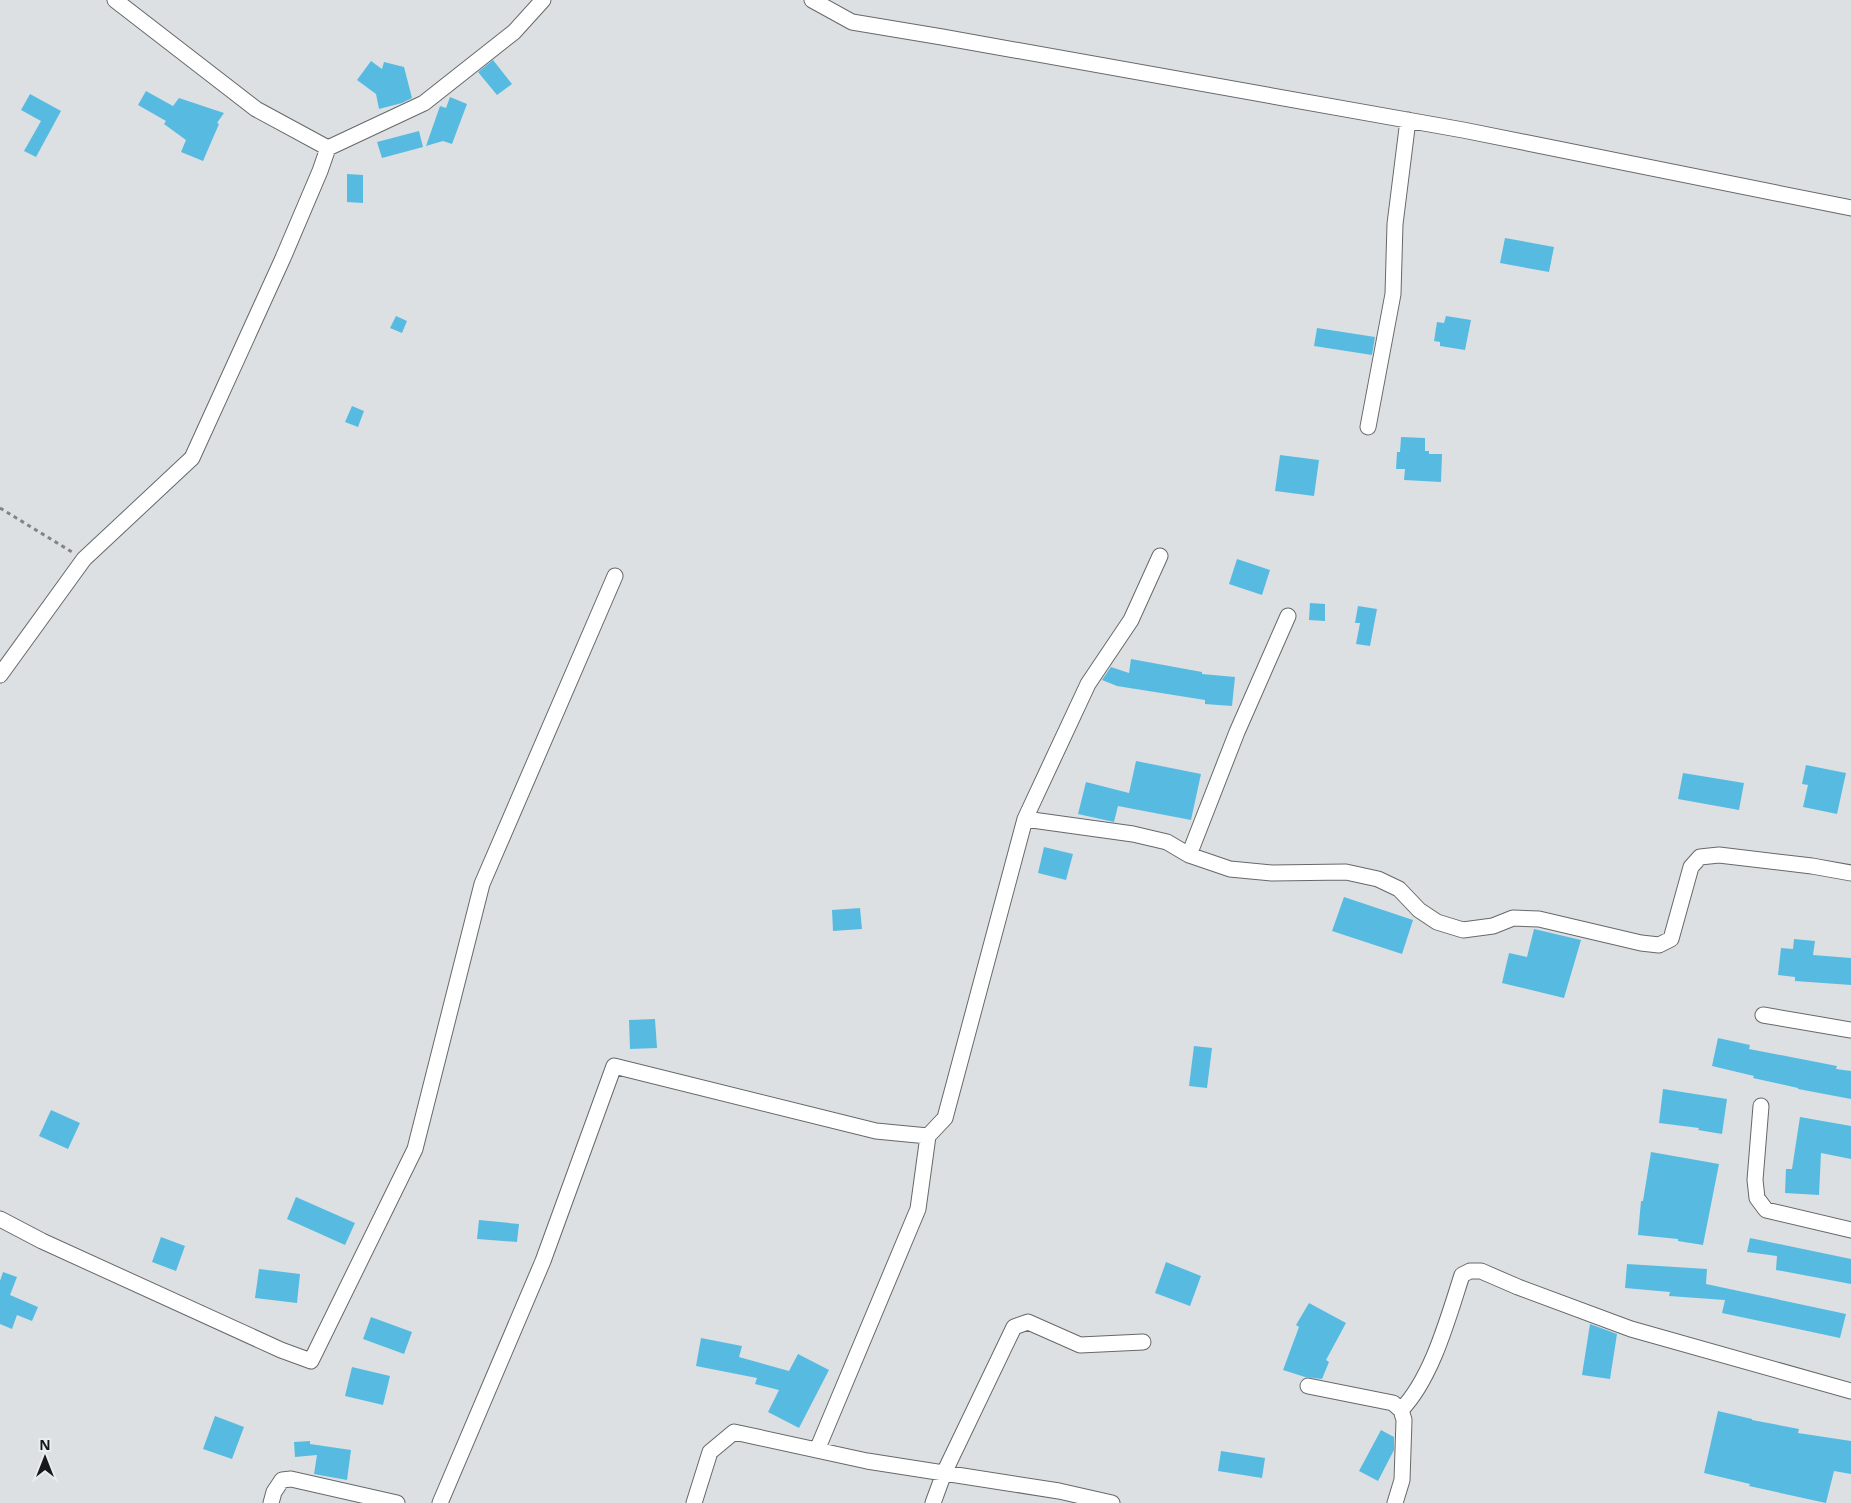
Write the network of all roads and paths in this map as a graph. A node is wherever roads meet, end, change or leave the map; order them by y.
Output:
1 (115, 0) edge
2 (544, 0) edge
3 (812, 0) edge
4 (1408, 120) junction
5 (328, 148) junction
6 (1851, 208) edge
7 (1368, 427) dead end
8 (0, 508) edge
9 (1160, 556) dead end
10 (84, 559) junction
11 (615, 576) dead end
12 (1288, 616) dead end
13 (0, 674) edge
14 (1025, 819) junction
15 (1189, 855) junction
16 (1851, 873) edge
17 (1764, 1015) dead end
18 (1851, 1030) edge
19 (1761, 1106) dead end
20 (928, 1136) junction
21 (0, 1219) edge
22 (1851, 1230) edge
23 (1143, 1342) dead end
24 (1308, 1386) dead end
25 (1851, 1391) edge
26 (1401, 1410) junction
27 (817, 1450) junction
28 (944, 1473) junction
29 (271, 1503) edge
30 (397, 1503) edge
31 (440, 1503) edge
32 (694, 1503) edge
33 (933, 1503) edge
34 (1112, 1503) edge
35 (1395, 1503) edge

1 - 5 street
2 - 5 street
3 - 4 street
4 - 6 street
4 - 7 street
5 - 10 street
8 - 10 path
9 - 14 street
10 - 13 street
11 - 21 street
12 - 15 street
14 - 15 street
14 - 20 street
15 - 16 street
17 - 18 street
19 - 22 street
20 - 27 street
20 - 31 street
23 - 28 street
24 - 26 street
25 - 26 street
26 - 35 street
27 - 28 street
27 - 32 street
28 - 33 street
28 - 34 street
29 - 30 street

